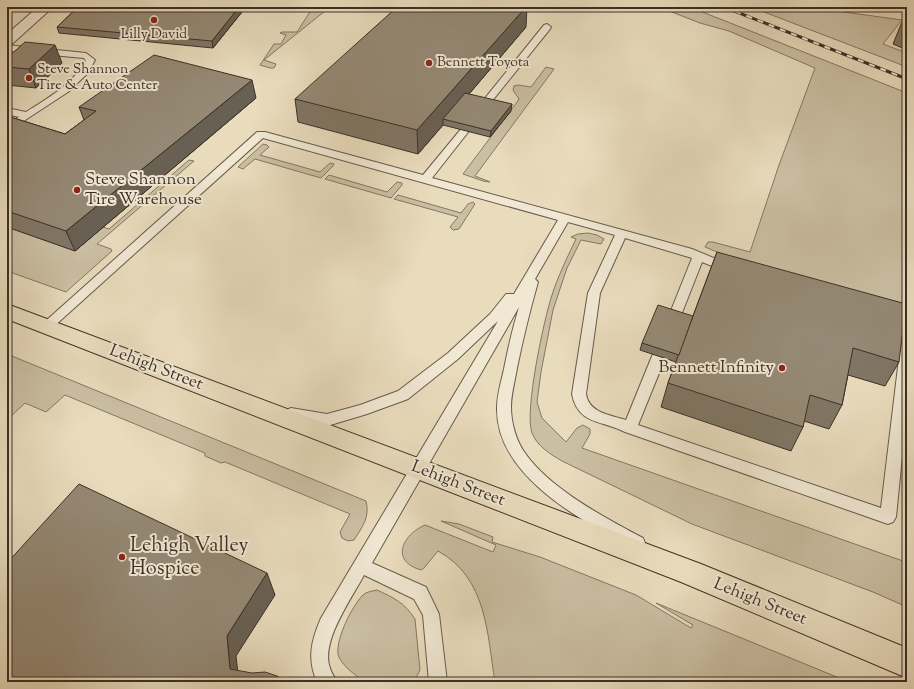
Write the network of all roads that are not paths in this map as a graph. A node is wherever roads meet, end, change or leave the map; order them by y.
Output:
1 (46, 7) edge
2 (547, 27) dead end
3 (7, 41) edge
4 (7, 48) edge
5 (485, 104) edge
6 (7, 111) edge
7 (25, 115) junction
8 (7, 130) edge
9 (464, 131) edge
10 (425, 180) junction
11 (564, 219) junction
12 (621, 234) junction
13 (698, 257) junction
14 (536, 264) junction
15 (741, 274) edge
16 (7, 311) edge
17 (674, 318) edge
18 (46, 326) junction
19 (907, 342) edge
20 (659, 356) edge
21 (264, 410) junction
22 (630, 428) junction
23 (418, 469) junction
24 (361, 566) junction
25 (691, 573) junction
26 (907, 663) edge
27 (328, 682) edge
28 (438, 682) edge

1 - 3 street
2 - 5 lane
4 - 7 lane
6 - 7 lane
7 - 8 lane
9 - 10 lane
10 - 11 lane
10 - 18 lane
11 - 12 lane
11 - 14 lane
12 - 13 lane
12 - 22 lane
13 - 15 lane
13 - 17 lane
14 - 21 lane
14 - 23 lane
14 - 25 lane
16 - 18 main road, Lehigh Street
18 - 21 main road, Lehigh Street
19 - 22 lane
20 - 22 lane
21 - 23 main road, Lehigh Street
23 - 24 lane
23 - 25 main road, Lehigh Street
24 - 27 lane
24 - 28 lane
25 - 26 main road, Lehigh Street

